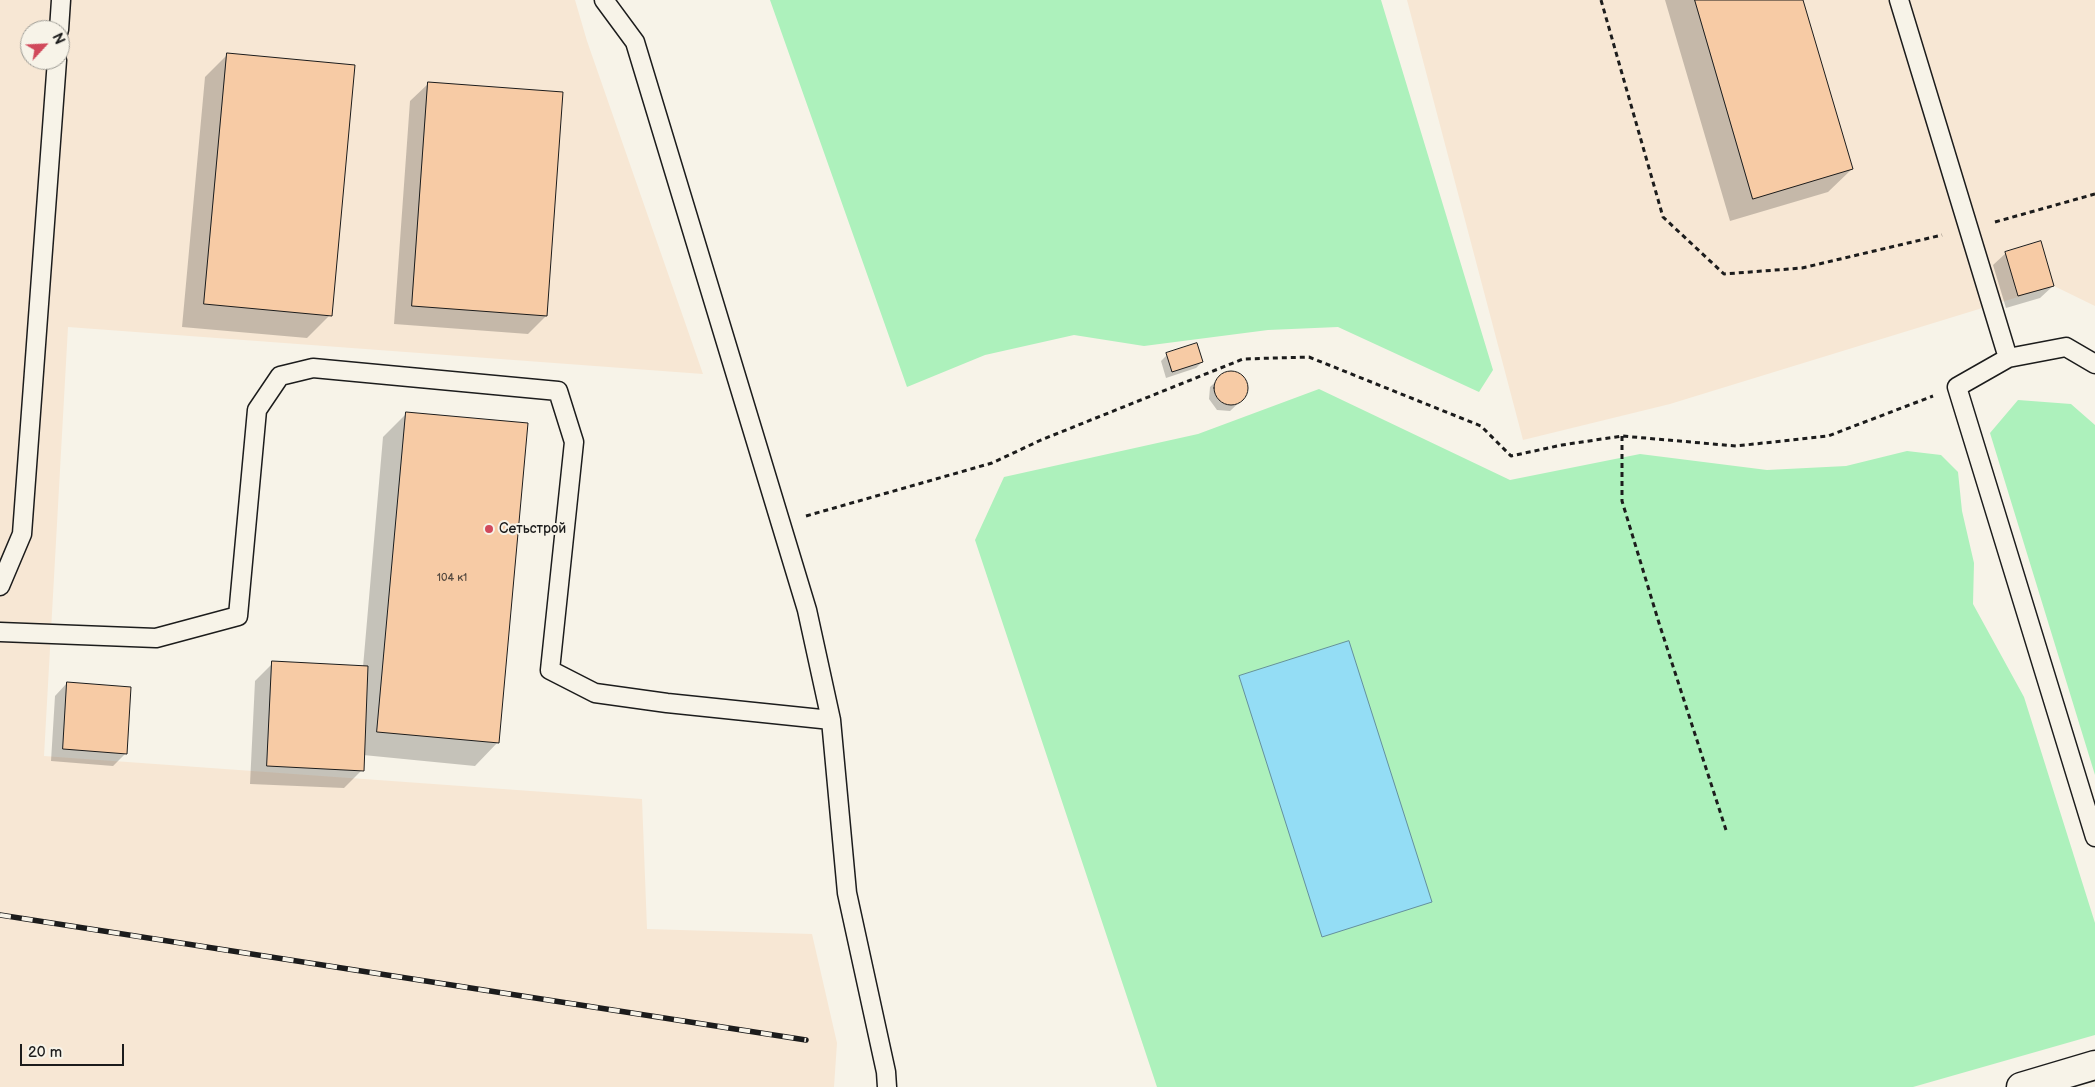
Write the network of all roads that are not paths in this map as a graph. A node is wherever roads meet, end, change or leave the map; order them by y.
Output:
1 (61, 0) edge
2 (604, 0) edge
3 (1899, 0) edge
4 (60, 20) edge
5 (56, 70) edge
6 (2008, 358) junction
7 (2095, 364) edge
8 (0, 586) edge
9 (0, 632) edge
10 (831, 720) junction
11 (2095, 838) edge
12 (2095, 1064) edge
13 (887, 1087) edge
14 (2021, 1087) edge

1 - 4 lane
2 - 10 lane
3 - 6 lane
5 - 8 lane
6 - 7 lane
6 - 11 lane
9 - 10 lane
10 - 13 lane
12 - 14 street

